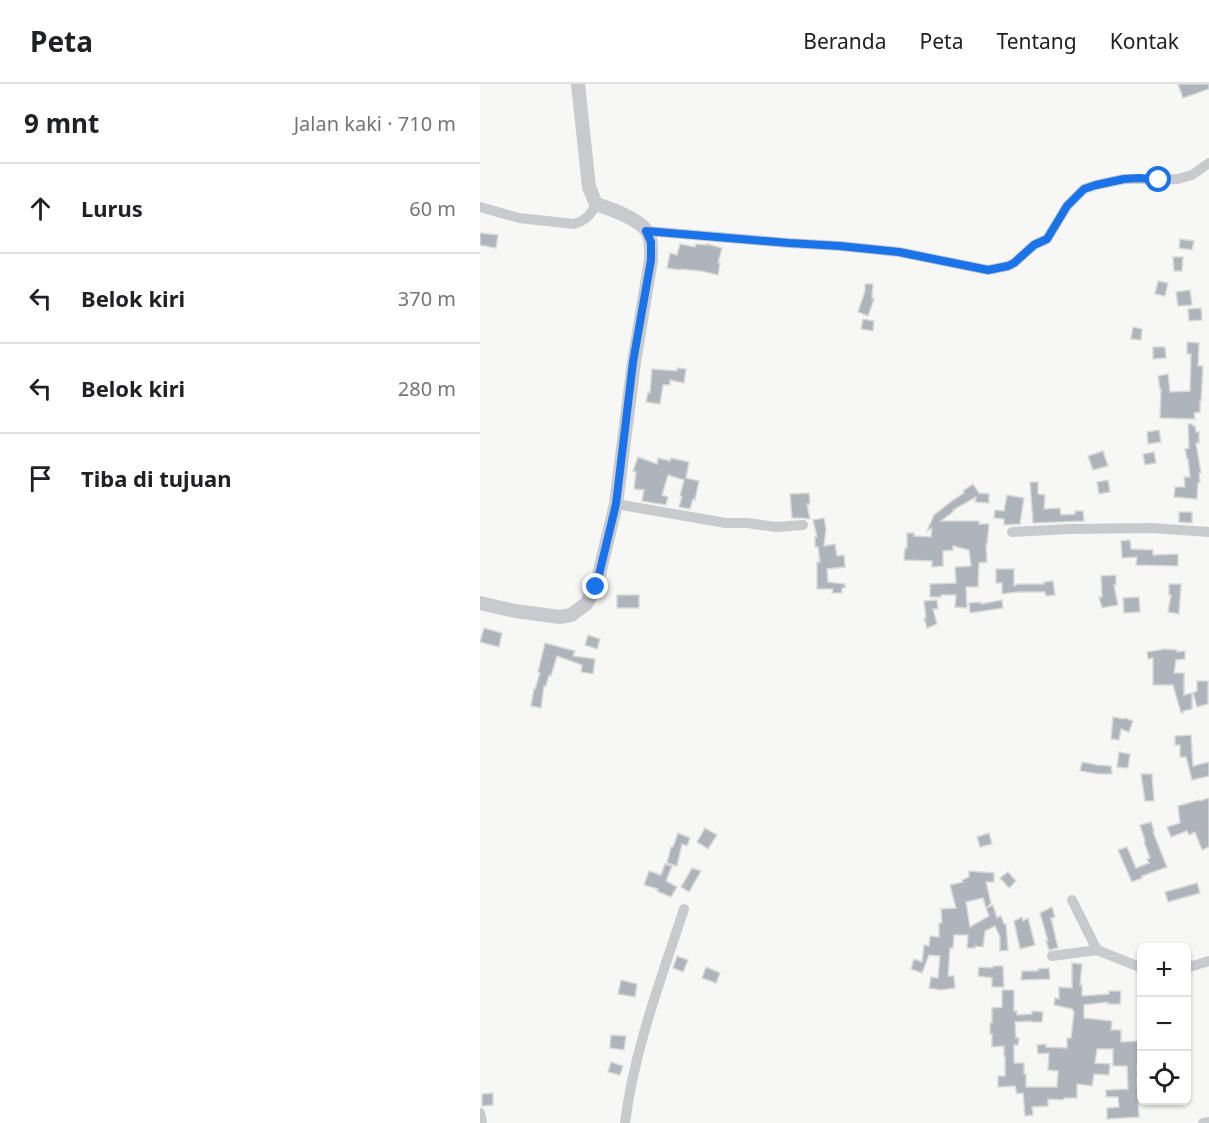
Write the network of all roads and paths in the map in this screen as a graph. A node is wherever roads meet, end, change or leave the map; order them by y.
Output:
1 (578, 84) edge
2 (1209, 164) edge
3 (596, 204) junction
4 (480, 207) edge
5 (646, 231) junction
6 (616, 504) junction
7 (803, 525) dead end
8 (1012, 532) dead end
9 (1209, 532) edge
10 (480, 603) edge
11 (1072, 900) dead end
12 (684, 909) dead end
13 (1097, 950) junction
14 (1052, 956) dead end
15 (1209, 961) edge
16 (1137, 966) edge
17 (1191, 966) edge
18 (480, 1113) edge
19 (1209, 1122) edge
20 (482, 1123) edge
21 (625, 1123) edge
22 (1203, 1123) edge

1 - 3 street
2 - 5 street
3 - 4 street
3 - 5 street
5 - 6 street
6 - 7 street
6 - 10 street
8 - 9 street
11 - 13 street
12 - 21 street
13 - 14 street
13 - 16 street
15 - 17 street
18 - 20 street
19 - 22 street

